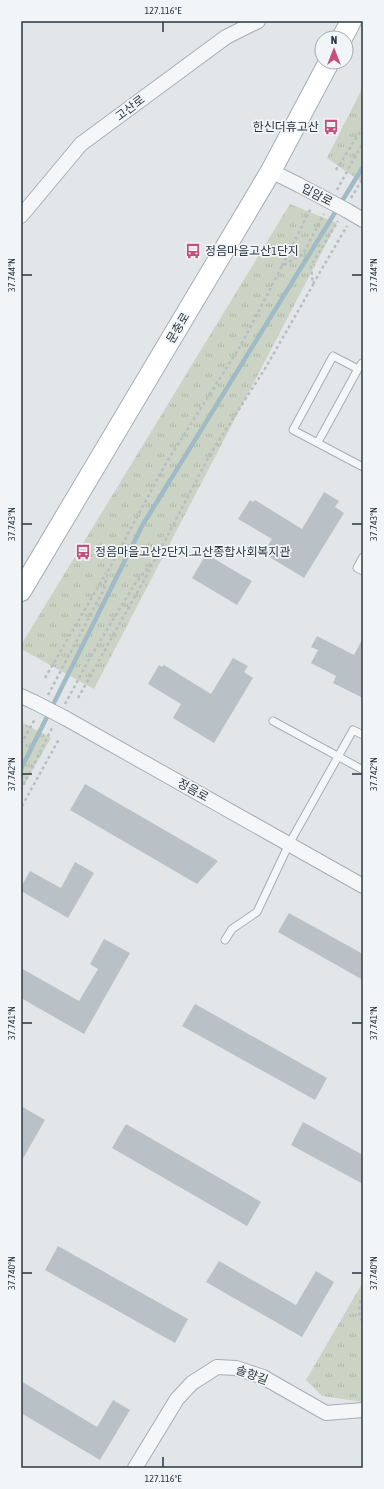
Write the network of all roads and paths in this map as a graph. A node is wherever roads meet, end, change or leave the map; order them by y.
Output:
1 (258, 21) edge
2 (351, 21) edge
3 (346, 30) edge
4 (325, 70) edge
5 (363, 127) edge
6 (363, 142) edge
7 (336, 170) dead end
8 (271, 171) junction
9 (363, 178) edge
10 (335, 193) dead end
11 (311, 208) dead end
12 (344, 211) junction
13 (324, 213) dead end
14 (21, 216) edge
15 (363, 220) edge
16 (347, 226) dead end
17 (282, 266) junction
18 (313, 285) junction
19 (363, 363) edge
20 (358, 369) junction
21 (318, 442) junction
22 (363, 467) edge
23 (363, 557) edge
24 (155, 560) junction
25 (108, 571) junction
26 (363, 571) edge
27 (21, 591) edge
28 (45, 678) dead end
29 (21, 696) edge
30 (78, 698) dead end
31 (39, 705) junction
32 (60, 718) junction
33 (23, 719) dead end
34 (273, 721) dead end
35 (21, 723) edge
36 (363, 735) edge
37 (59, 739) dead end
38 (21, 744) edge
39 (338, 756) junction
40 (363, 770) edge
41 (21, 790) edge
42 (21, 797) edge
43 (21, 807) edge
44 (290, 844) junction
45 (363, 886) edge
46 (225, 940) dead end
47 (363, 1294) edge
48 (363, 1322) edge
49 (363, 1410) edge
50 (135, 1468) edge

1 - 14 street, 고산로
2 - 3 street
4 - 8 street, 문충로
5 - 7 path
6 - 10 path
8 - 12 street, 입암로, bridge
8 - 27 street, 문충로
9 - 12 path
11 - 17 path
12 - 15 street, 입암로
12 - 18 path
13 - 17 path
16 - 18 path
17 - 25 path
18 - 24 path
19 - 20 lane
20 - 21 lane
20 - 21 lane
21 - 22 lane
23 - 26 lane
24 - 30 path
24 - 32 path
25 - 28 path
25 - 31 path
29 - 31 street, 정음로
31 - 32 street, 정음로, bridge
31 - 38 path
32 - 41 path
32 - 44 street, 정음로
33 - 35 path
34 - 39 lane
36 - 39 lane
37 - 43 path
39 - 40 lane
39 - 44 lane
42 - 43 path
44 - 45 street, 정음로
44 - 46 lane
47 - 48 path
49 - 50 street, 솔향길

